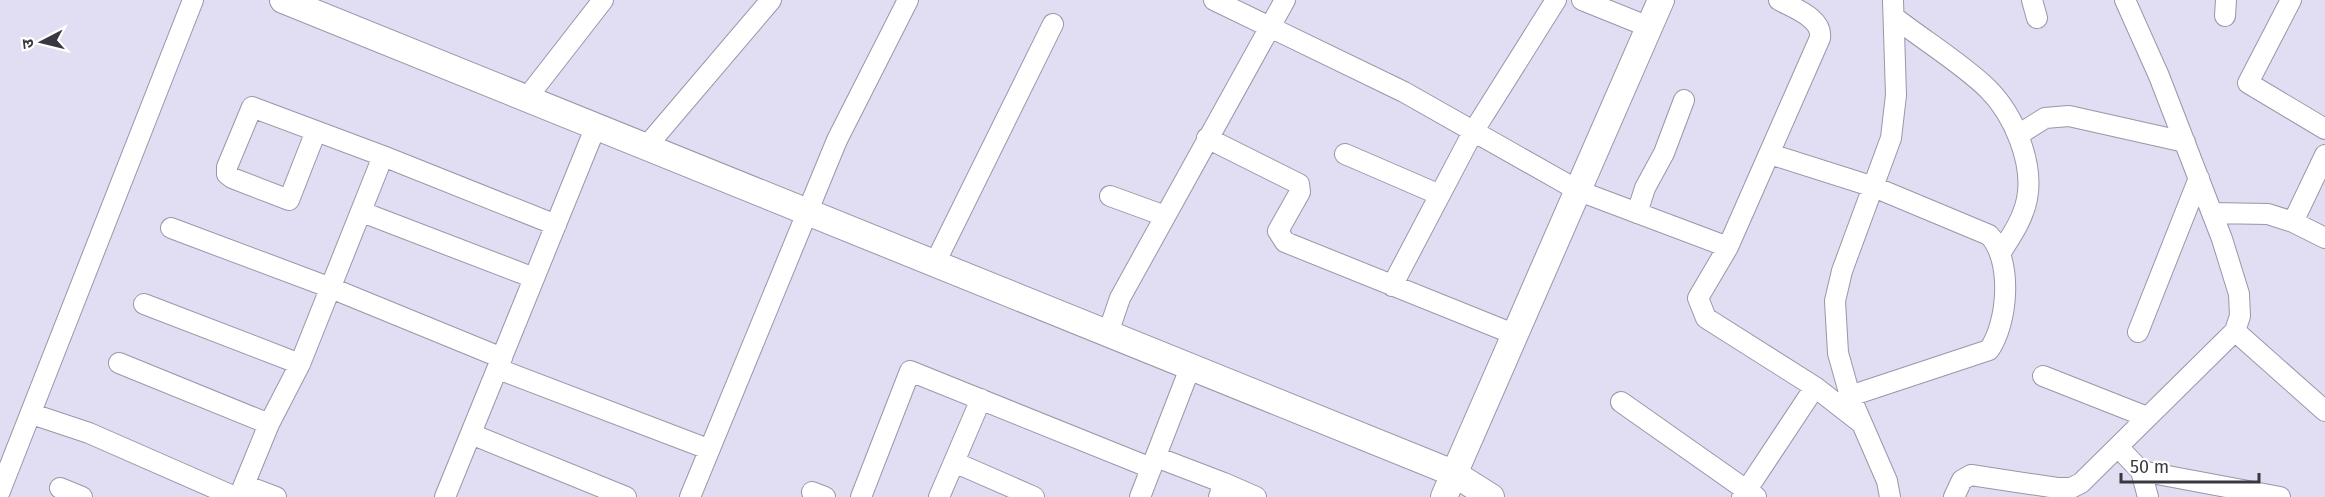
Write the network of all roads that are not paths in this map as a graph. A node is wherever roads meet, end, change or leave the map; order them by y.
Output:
1 (193, 0) edge
2 (283, 0) edge
3 (603, 0) edge
4 (771, 0) edge
5 (908, 0) edge
6 (1214, 0) edge
7 (1285, 0) edge
8 (1556, 0) edge
9 (1582, 0) edge
10 (1661, 0) edge
11 (1779, 0) edge
12 (2126, 0) edge
13 (2291, 0) edge
14 (1893, 9) edge
15 (1053, 24) dead end
16 (1269, 27) junction
17 (1649, 27) junction
18 (526, 99) junction
19 (1684, 100) dead end
20 (596, 126) junction
21 (2325, 129) edge
22 (316, 131) junction
23 (1473, 132) junction
24 (2018, 135) junction
25 (1207, 138) junction
26 (2185, 142) junction
27 (646, 147) junction
28 (1345, 154) dead end
29 (1770, 154) junction
30 (2325, 155) edge
31 (383, 156) junction
32 (2199, 178) junction
33 (1874, 187) junction
34 (1579, 191) junction
35 (1440, 195) junction
36 (1110, 196) dead end
37 (362, 212) junction
38 (808, 212) junction
39 (1637, 213) junction
40 (2212, 213) junction
41 (1165, 216) junction
42 (2293, 222) junction
43 (556, 225) junction
44 (171, 228) dead end
45 (2325, 238) edge
46 (1728, 248) junction
47 (2001, 252) junction
48 (935, 263) junction
49 (534, 278) junction
50 (1392, 286) junction
51 (331, 288) junction
52 (144, 304) dead end
53 (2235, 331) junction
54 (2138, 332) dead end
55 (1108, 333) junction
56 (1516, 335) junction
57 (119, 363) dead end
58 (500, 363) junction
59 (300, 364) junction
60 (1190, 369) junction
61 (2043, 376) dead end
62 (1815, 387) junction
63 (1850, 396) junction
64 (981, 399) junction
65 (1621, 402) dead end
66 (2325, 411) edge
67 (32, 414) junction
68 (2147, 417) junction
69 (1860, 422) junction
70 (269, 423) junction
71 (471, 434) junction
72 (2118, 447) junction
73 (708, 449) junction
74 (954, 462) junction
75 (1154, 462) junction
76 (2141, 471) junction
77 (1454, 473) junction
78 (60, 488) dead end
79 (1221, 490) edge
80 (0, 491) edge
81 (240, 493) edge
82 (2068, 493) edge
83 (1748, 495) edge
84 (82, 497) edge
85 (276, 497) edge
86 (446, 497) edge
87 (626, 497) edge
88 (690, 497) edge
89 (861, 497) edge
90 (939, 497) edge
91 (1034, 497) edge
92 (1140, 497) edge
93 (1256, 497) edge
94 (1443, 497) edge
95 (1491, 497) edge
96 (1890, 497) edge
97 (1954, 497) edge
98 (2148, 497) edge
99 (2280, 497) edge

1 - 67 street
2 - 18 street
3 - 18 street
4 - 27 street
5 - 38 street
6 - 16 street
7 - 16 street
8 - 23 street
9 - 17 street
10 - 17 street
11 - 29 street
12 - 26 street
13 - 21 street
14 - 24 street
14 - 33 street
15 - 48 street
16 - 23 street
16 - 25 street
17 - 34 street
18 - 20 street
19 - 39 street
20 - 27 street
20 - 43 street
22 - 22 street
22 - 31 street
23 - 34 street
23 - 35 street
24 - 26 street
24 - 47 street
25 - 41 street
25 - 50 street
26 - 32 street
27 - 38 street
28 - 35 street
29 - 33 street
29 - 46 street
30 - 42 street
31 - 37 street
31 - 43 street
32 - 40 street
32 - 54 street
33 - 47 street
33 - 63 street
34 - 39 street
34 - 56 street
35 - 50 street
36 - 41 street
37 - 49 street
37 - 51 street
38 - 48 street
38 - 73 street
39 - 46 street
40 - 42 street
40 - 53 street
41 - 55 street
42 - 45 street
43 - 49 street
44 - 51 street
46 - 62 street
47 - 63 street
48 - 55 street
49 - 58 street
50 - 56 street
51 - 58 street
51 - 59 street
52 - 59 street
53 - 66 street
53 - 68 street
55 - 60 street
56 - 77 street
57 - 70 street
58 - 71 street
58 - 73 street
59 - 70 street
60 - 75 street
60 - 77 street
61 - 68 street
62 - 69 street
62 - 83 street
63 - 69 street
64 - 74 street
64 - 75 street
64 - 89 street
65 - 83 street
67 - 80 street
67 - 81 street
68 - 72 street
69 - 96 street
70 - 81 street
71 - 86 street
71 - 87 street
72 - 76 street
72 - 82 street
73 - 88 street
74 - 90 street
74 - 91 street
75 - 79 street
75 - 92 street
76 - 98 street
76 - 99 street
77 - 94 street
77 - 95 street
78 - 84 street
79 - 93 street
81 - 85 street
82 - 97 street

